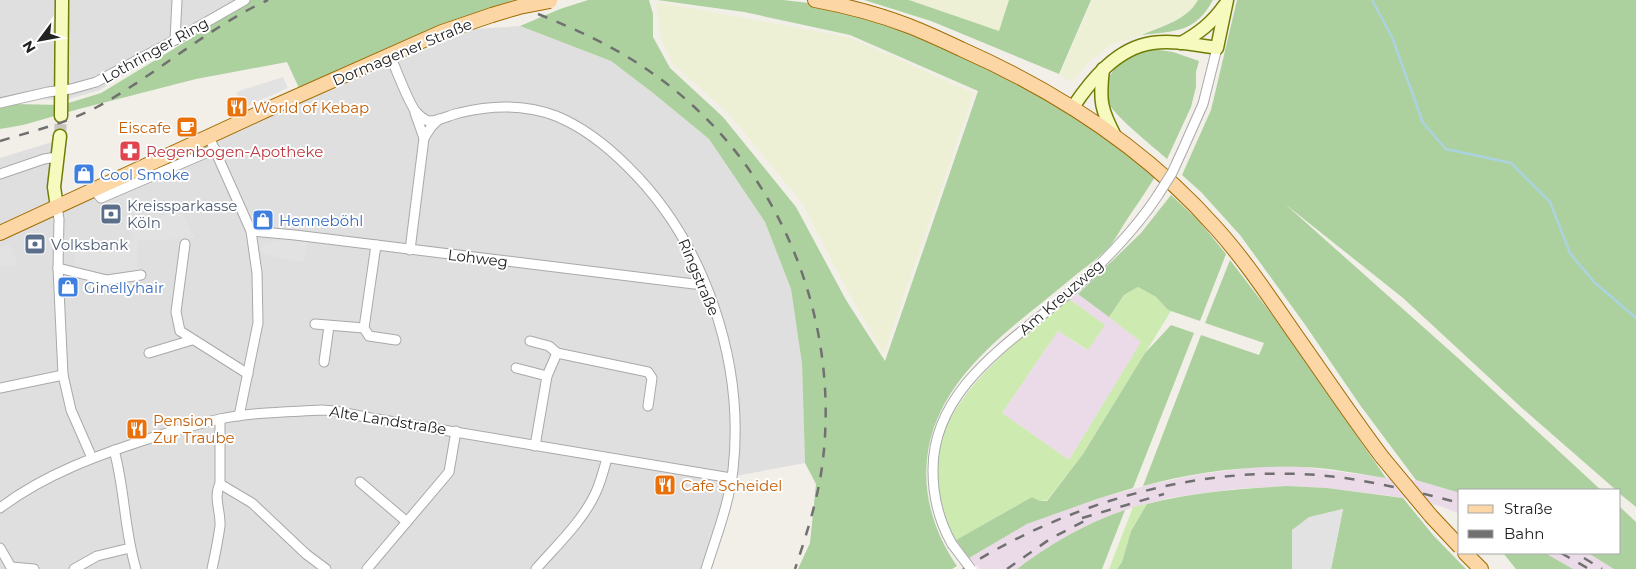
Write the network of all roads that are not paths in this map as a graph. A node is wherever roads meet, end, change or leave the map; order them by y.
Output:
1 (62, 0) edge
2 (177, 0) edge
3 (244, 0) edge
4 (814, 0) edge
5 (1227, 0) edge
6 (554, 1) edge
7 (175, 40) junction
8 (1181, 42) junction
9 (1217, 48) junction
10 (390, 55) junction
11 (1103, 70) junction
12 (62, 90) junction
13 (0, 103) edge
14 (1074, 107) junction
15 (415, 112) junction
16 (61, 116) tunnel mouth
17 (440, 118) junction
18 (60, 136) tunnel mouth
19 (424, 138) junction
20 (1116, 138) junction
21 (212, 143) junction
22 (57, 157) junction
23 (0, 174) edge
24 (57, 207) junction
25 (250, 231) junction
26 (0, 233) edge
27 (185, 244) dead end
28 (376, 245) junction
29 (410, 250) junction
30 (58, 268) junction
31 (141, 275) dead end
32 (704, 282) junction
33 (315, 324) dead end
34 (330, 326) junction
35 (364, 328) junction
36 (192, 340) junction
37 (396, 340) dead end
38 (530, 341) dead end
39 (149, 353) dead end
40 (557, 354) junction
41 (324, 362) dead end
42 (516, 368) dead end
43 (248, 374) junction
44 (64, 375) junction
45 (547, 376) junction
46 (0, 388) edge
47 (648, 406) dead end
48 (239, 416) junction
49 (220, 419) junction
50 (456, 431) junction
51 (535, 446) junction
52 (114, 450) junction
53 (92, 458) junction
54 (607, 458) junction
55 (732, 478) junction
56 (360, 482) dead end
57 (220, 484) junction
58 (0, 508) edge
59 (407, 522) junction
60 (1458, 545) edge
61 (0, 548) edge
62 (130, 548) junction
63 (1466, 554) edge
64 (12, 568) edge
65 (34, 569) edge
66 (74, 569) edge
67 (136, 569) edge
68 (212, 569) edge
69 (326, 569) edge
70 (368, 569) edge
71 (536, 569) edge
72 (706, 569) edge
73 (971, 569) edge
74 (1481, 569) edge

1 - 12 main road
2 - 7 street
3 - 7 street, Lothringer Ring
4 - 14 main road
5 - 8 main road
5 - 9 main road
6 - 10 main road, Dormagener Straße, bridge
7 - 12 street, Lothringer Ring
8 - 9 main road
8 - 11 main road
9 - 73 street, Am Kreuzweg, bridge
10 - 15 street
10 - 21 main road, Dormagener Straße
11 - 14 main road
11 - 20 main road
12 - 13 street, Lothringer Ring
12 - 16 main road
14 - 20 main road
15 - 17 street, Ringstraße
15 - 19 street
17 - 19 street
17 - 32 street, Ringstraße
18 - 22 main road
19 - 29 street
20 - 60 main road, bridge
21 - 24 main road, Dormagener Straße
21 - 25 street
22 - 23 street
22 - 24 main road
24 - 26 main road, Dormagener Straße
24 - 30 street
25 - 28 street, Lohweg
25 - 43 street
27 - 36 street
28 - 29 street, Lohweg
28 - 35 street
29 - 32 street, Lohweg
30 - 31 street
30 - 44 street
32 - 55 street, Ringstraße
33 - 34 street
34 - 35 street
34 - 41 street
35 - 37 street
36 - 39 street
36 - 43 street
38 - 40 street
40 - 45 street
40 - 47 street
42 - 45 street
43 - 48 street
44 - 46 street
44 - 53 street
45 - 51 street
48 - 49 street, Alte Landstraße
48 - 50 street, Alte Landstraße
49 - 52 street, Alte Landstraße
49 - 57 street
50 - 51 street, Alte Landstraße
50 - 59 street
51 - 54 street, Alte Landstraße
52 - 53 street, Alte Landstraße
52 - 62 street
53 - 58 street, Alte Landstraße
54 - 55 street, Alte Landstraße
54 - 71 street
55 - 72 street, Ringstraße
56 - 59 street
57 - 68 street
57 - 69 street
59 - 70 street
61 - 64 street
62 - 66 street
62 - 67 street
63 - 74 main road
64 - 65 street

